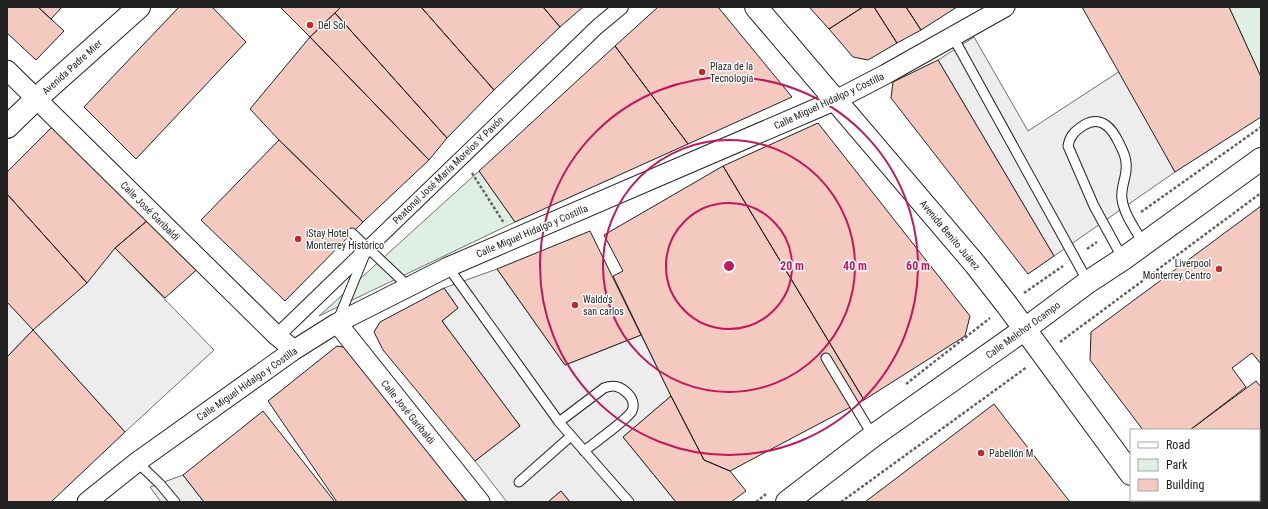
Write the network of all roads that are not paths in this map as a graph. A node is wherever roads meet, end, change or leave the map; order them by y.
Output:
1 (139, 7) edge
2 (621, 7) edge
3 (756, 7) edge
4 (999, 9) edge
5 (952, 37) junction
6 (7, 70) edge
7 (36, 99) junction
8 (836, 100) junction
9 (7, 128) edge
10 (1261, 159) edge
11 (352, 234) dead end
12 (1143, 243) junction
13 (368, 248) junction
14 (1123, 259) junction
15 (448, 267) junction
16 (1088, 282) junction
17 (408, 287) junction
18 (337, 323) junction
19 (1025, 329) junction
20 (277, 336) junction
21 (294, 350) junction
22 (826, 358) dead end
23 (559, 422) junction
24 (571, 436) junction
25 (873, 436) junction
26 (584, 450) junction
27 (137, 462) junction
28 (1130, 473) edge
29 (519, 482) dead end
30 (87, 502) edge
31 (175, 502) edge
32 (480, 502) edge
33 (629, 502) edge
34 (787, 502) edge

1 - 7 street, Avenida Padre Mier
2 - 13 street, Peatonal José María Morelos Y Pavón
3 - 8 street, Avenida Benito Juárez
4 - 5 street, Calle Miguel Hidalgo y Costilla
5 - 8 street, Calle Miguel Hidalgo y Costilla
5 - 16 lane
6 - 7 street, Calle José Garibaldi
7 - 9 street, Avenida Padre Mier
7 - 20 street, Calle José Garibaldi
8 - 15 street, Calle Miguel Hidalgo y Costilla
8 - 19 street, Avenida Benito Juárez
10 - 12 street, Calle Melchor Ocampo
11 - 13 lane
12 - 14 street, Calle Melchor Ocampo
12 - 14 lane
13 - 17 lane
13 - 18 lane
13 - 20 street, Peatonal José María Morelos Y Pavón
14 - 16 street, Calle Melchor Ocampo
15 - 17 street, Calle Miguel Hidalgo y Costilla
15 - 23 lane
16 - 19 street, Calle Melchor Ocampo
17 - 18 street, Calle Miguel Hidalgo y Costilla
18 - 21 street, Calle Miguel Hidalgo y Costilla
18 - 32 street, Calle José Garibaldi
19 - 25 street, Calle Melchor Ocampo
19 - 28 street, Avenida Benito Juárez
20 - 21 street, Calle José Garibaldi
21 - 27 street, Calle Miguel Hidalgo y Costilla
22 - 25 lane
23 - 24 lane
23 - 26 lane
24 - 26 lane
24 - 29 lane
25 - 34 street, Calle Melchor Ocampo
26 - 33 lane
27 - 30 street, Calle Miguel Hidalgo y Costilla
27 - 31 lane

